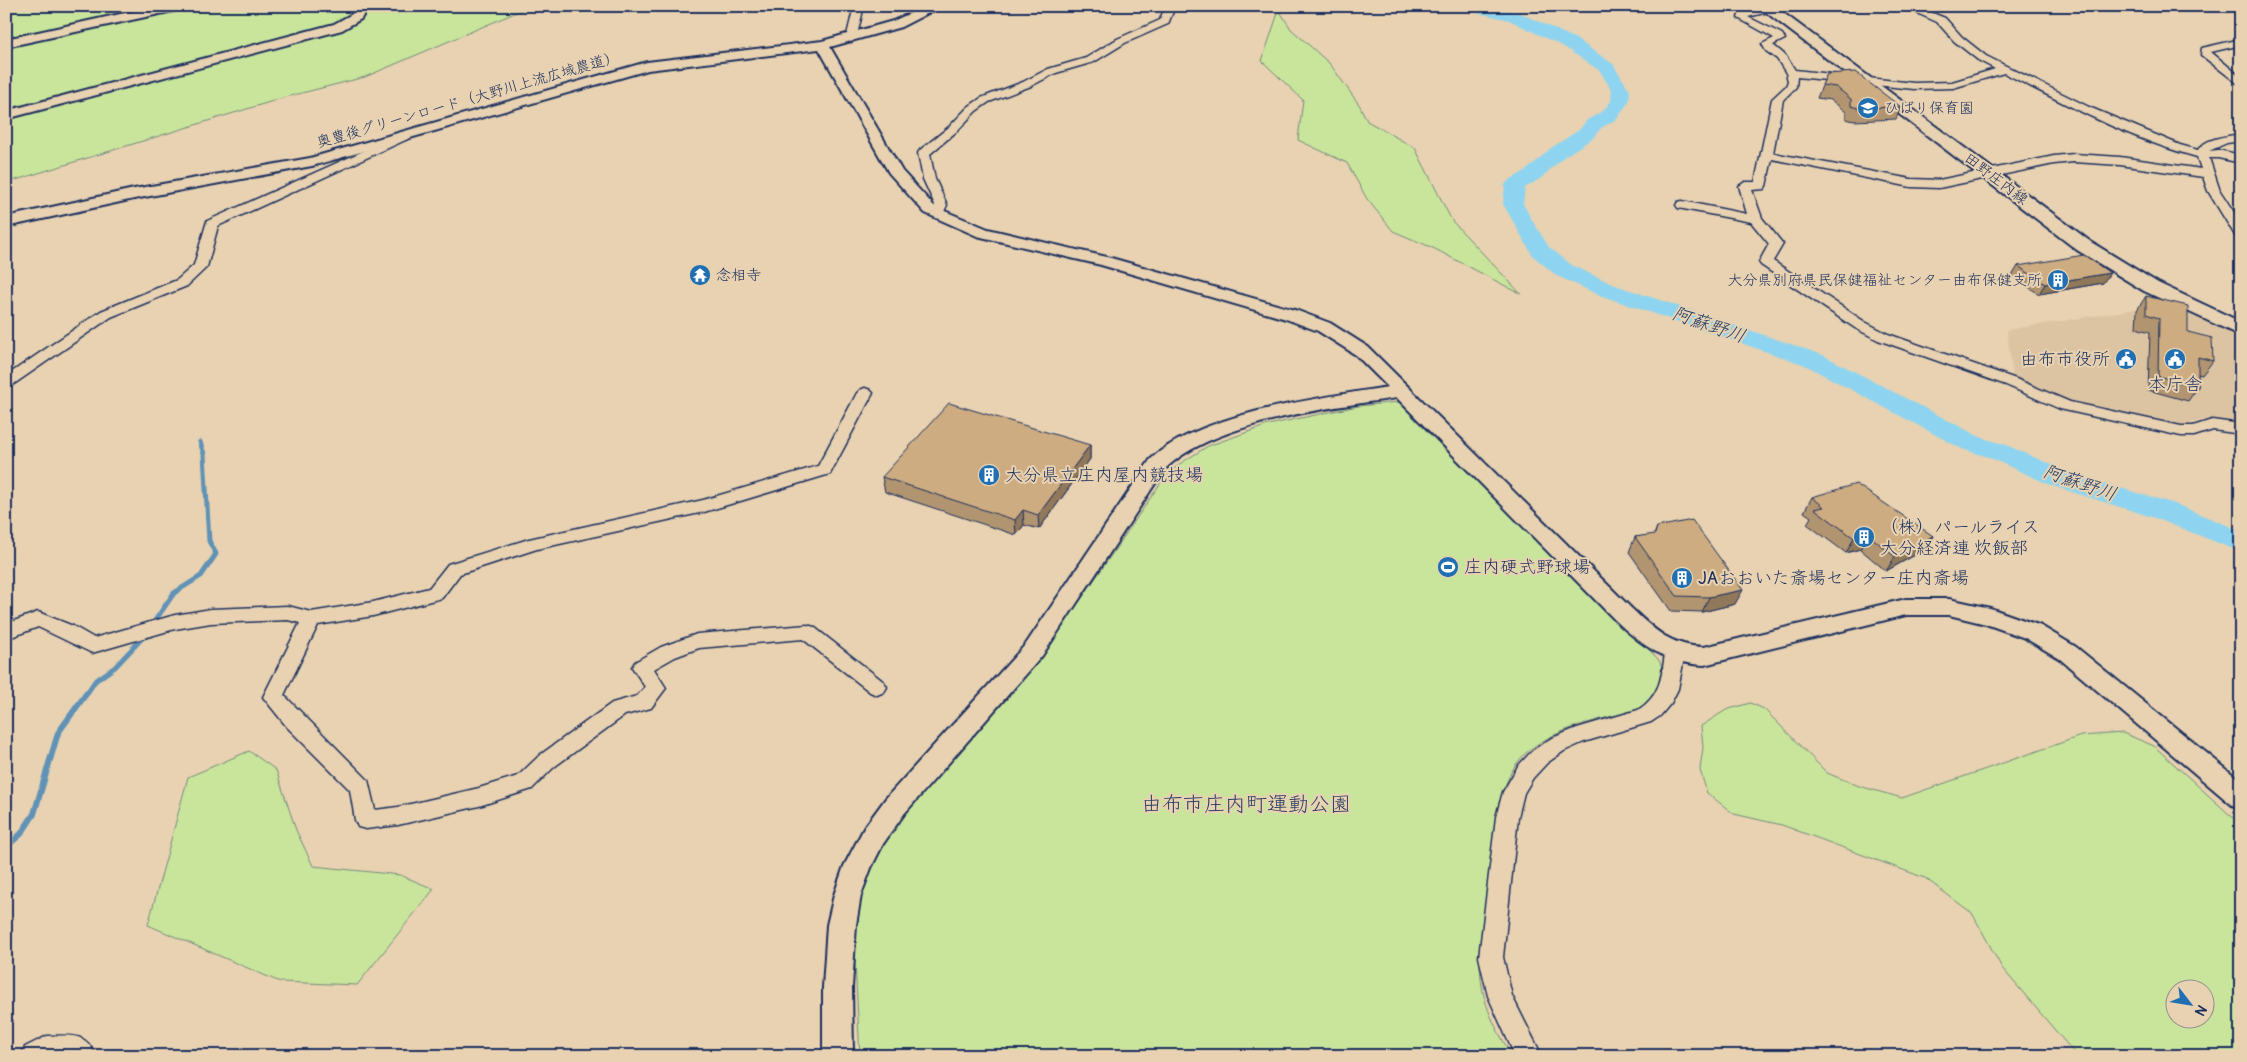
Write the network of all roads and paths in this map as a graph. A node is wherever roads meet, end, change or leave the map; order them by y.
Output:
1 (178, 6) edge
2 (363, 6) edge
3 (859, 6) edge
4 (936, 6) edge
5 (1167, 6) edge
6 (1906, 6) edge
7 (1767, 8) edge
8 (850, 39) junction
9 (2241, 42) edge
10 (6, 43) edge
11 (822, 45) junction
12 (2005, 69) junction
13 (1791, 73) junction
14 (1865, 81) junction
15 (2241, 83) edge
16 (6, 115) edge
17 (406, 136) junction
18 (2241, 137) edge
19 (1767, 155) junction
20 (2202, 155) junction
21 (2241, 159) edge
22 (2207, 174) junction
23 (1990, 175) junction
24 (1682, 205) dead end
25 (937, 213) junction
26 (1754, 219) junction
27 (6, 222) edge
28 (2241, 234) edge
29 (2241, 330) edge
30 (6, 383) edge
31 (1403, 391) junction
32 (865, 393) dead end
33 (2241, 429) edge
34 (312, 619) junction
35 (6, 632) edge
36 (1675, 653) junction
37 (878, 687) dead end
38 (2241, 797) edge
39 (34, 1056) edge
40 (82, 1056) edge
41 (838, 1056) edge
42 (1529, 1056) edge

1 - 10 street
2 - 16 street
3 - 8 street
4 - 8 street, 奥豊後グリーンロード（大野川上流広域農道）
5 - 25 street
6 - 12 street
7 - 13 street
7 - 14 main road, 田野庄内線
8 - 11 street, 奥豊後グリーンロード（大野川上流広域農道）
9 - 15 street
11 - 17 street, 奥豊後グリーンロード（大野川上流広域農道）
11 - 25 street
12 - 14 street
12 - 20 street
13 - 14 street
13 - 19 street
14 - 23 main road, 田野庄内線
17 - 27 street, 奥豊後グリーンロード（大野川上流広域農道）
17 - 30 street
18 - 20 street
19 - 23 street
19 - 26 street
20 - 21 street
20 - 22 street
22 - 23 street
22 - 28 street
23 - 29 main road, 田野庄内線
24 - 26 street
25 - 31 street
26 - 33 street
31 - 36 street
31 - 41 street
32 - 34 street
34 - 35 street
34 - 37 street
36 - 38 street
36 - 42 street
39 - 40 street

